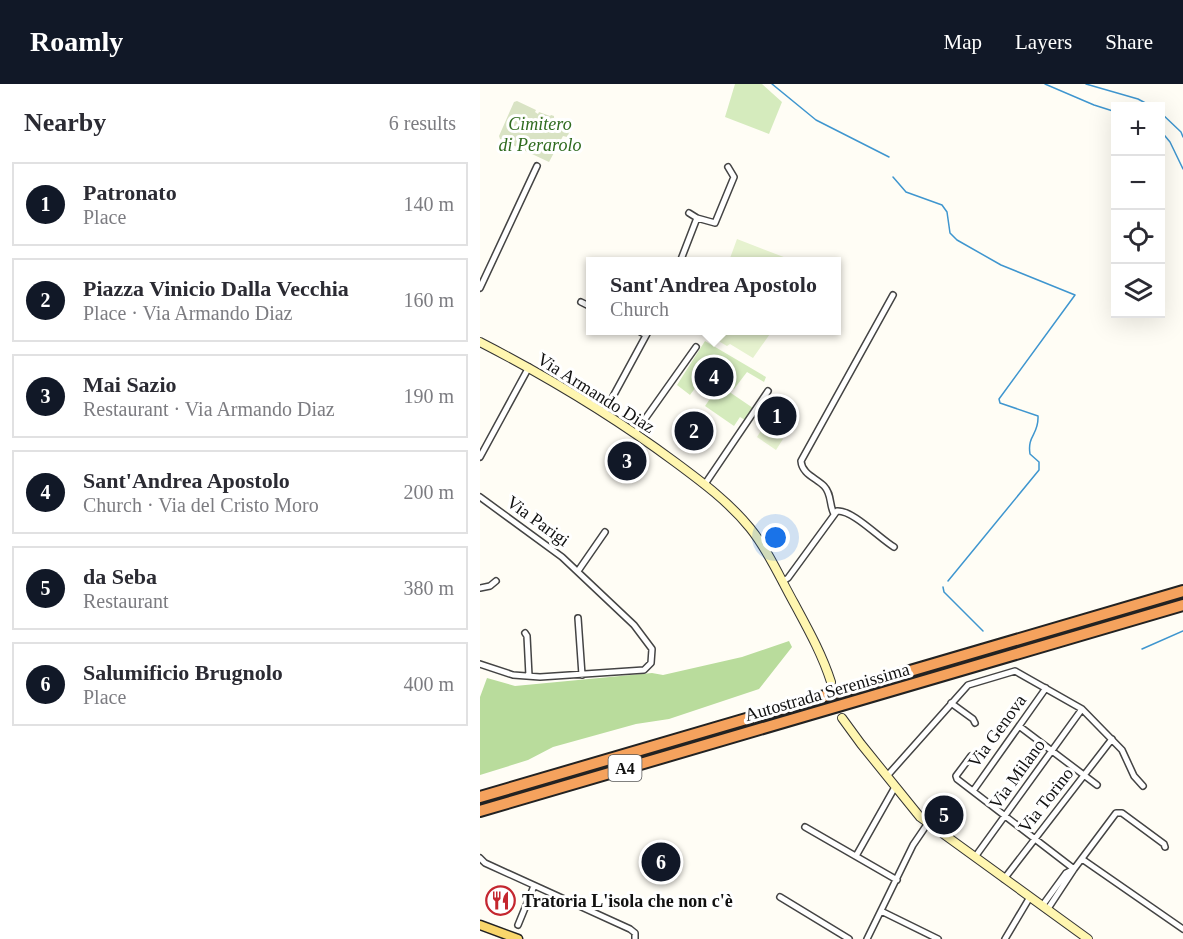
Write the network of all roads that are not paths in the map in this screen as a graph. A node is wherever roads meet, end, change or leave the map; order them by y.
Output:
1 (537, 166) dead end
2 (728, 167) dead end
3 (689, 213) dead end
4 (697, 218) junction
5 (682, 257) edge
6 (480, 288) edge
7 (893, 295) dead end
8 (581, 302) dead end
9 (586, 304) edge
10 (647, 335) edge
11 (480, 342) edge
12 (696, 347) dead end
13 (528, 367) junction
14 (768, 391) dead end
15 (604, 413) junction
16 (635, 433) junction
17 (480, 456) edge
18 (705, 484) junction
19 (480, 497) edge
20 (834, 514) junction
21 (605, 532) dead end
22 (894, 547) dead end
23 (578, 571) junction
24 (496, 581) dead end
25 (782, 582) junction
26 (480, 588) edge
27 (1183, 591) edge
28 (1183, 605) edge
29 (578, 618) dead end
30 (525, 633) dead end
31 (480, 664) edge
32 (582, 675) junction
33 (529, 676) junction
34 (831, 682) tunnel mouth
35 (1046, 688) junction
36 (951, 703) junction
37 (1082, 709) junction
38 (843, 718) tunnel mouth
39 (975, 723) dead end
40 (1019, 726) junction
41 (1112, 739) junction
42 (1052, 751) junction
43 (971, 756) dead end
44 (1084, 775) junction
45 (887, 776) junction
46 (1097, 785) dead end
47 (1143, 786) dead end
48 (896, 787) junction
49 (973, 791) junction
50 (480, 797) edge
51 (480, 811) edge
52 (1004, 816) junction
53 (928, 823) junction
54 (805, 827) dead end
55 (1035, 840) junction
56 (1165, 847) dead end
57 (855, 856) junction
58 (975, 857) junction
59 (480, 858) edge
60 (1082, 859) junction
61 (1074, 869) junction
62 (1004, 879) junction
63 (897, 880) junction
64 (534, 886) junction
65 (780, 897) dead end
66 (1030, 897) junction
67 (1044, 908) junction
68 (881, 911) junction
69 (518, 925) dead end
70 (481, 927) edge
71 (1183, 928) edge
72 (518, 939) edge
73 (635, 939) edge
74 (849, 939) edge
75 (867, 939) edge
76 (938, 939) edge
77 (1005, 939) edge
78 (1088, 939) edge

1 - 6 street
2 - 4 street
3 - 4 street
4 - 5 street
7 - 20 street
8 - 9 street
10 - 15 street
11 - 13 street, Via Armando Diaz
12 - 16 street
13 - 15 street, Via Armando Diaz
13 - 17 street
14 - 18 street
15 - 16 street, Via Armando Diaz
16 - 18 street, Via Armando Diaz
18 - 25 street, Via Armando Diaz
19 - 23 street, Via Parigi
20 - 22 street
20 - 25 street
21 - 23 street, Via Parigi
23 - 32 street, Via Parigi
24 - 26 street
25 - 34 street, Via Armando Diaz
27 - 50 highway, Autostrada Serenissima / A4
28 - 51 highway, Autostrada Serenissima / A4
29 - 32 street
30 - 33 street
31 - 33 street
32 - 33 street
35 - 36 street
35 - 37 street
35 - 40 street, Via Genova
36 - 39 street
36 - 45 street
37 - 41 street
37 - 42 street, Via Milano
38 - 45 street
40 - 42 street
40 - 49 street, Via Genova
41 - 44 street, Via Torino
41 - 47 street
42 - 44 street
42 - 52 street, Via Milano
43 - 49 street, Via Genova
44 - 46 street
44 - 55 street, Via Torino
45 - 48 street
48 - 53 street
48 - 57 street
49 - 52 street, Via Genova
52 - 55 street, Via Genova
52 - 58 street, Via Milano
53 - 58 street
53 - 63 street
54 - 57 street
55 - 61 street, Via Genova
55 - 62 street, Via Torino
56 - 60 street
57 - 63 street
58 - 62 street
59 - 64 street
60 - 61 street
60 - 71 street
61 - 67 street
62 - 66 street
63 - 68 street
64 - 69 street
64 - 73 street
65 - 74 street
66 - 67 street
66 - 77 street
67 - 78 street
68 - 75 street
68 - 76 street
70 - 72 main road

